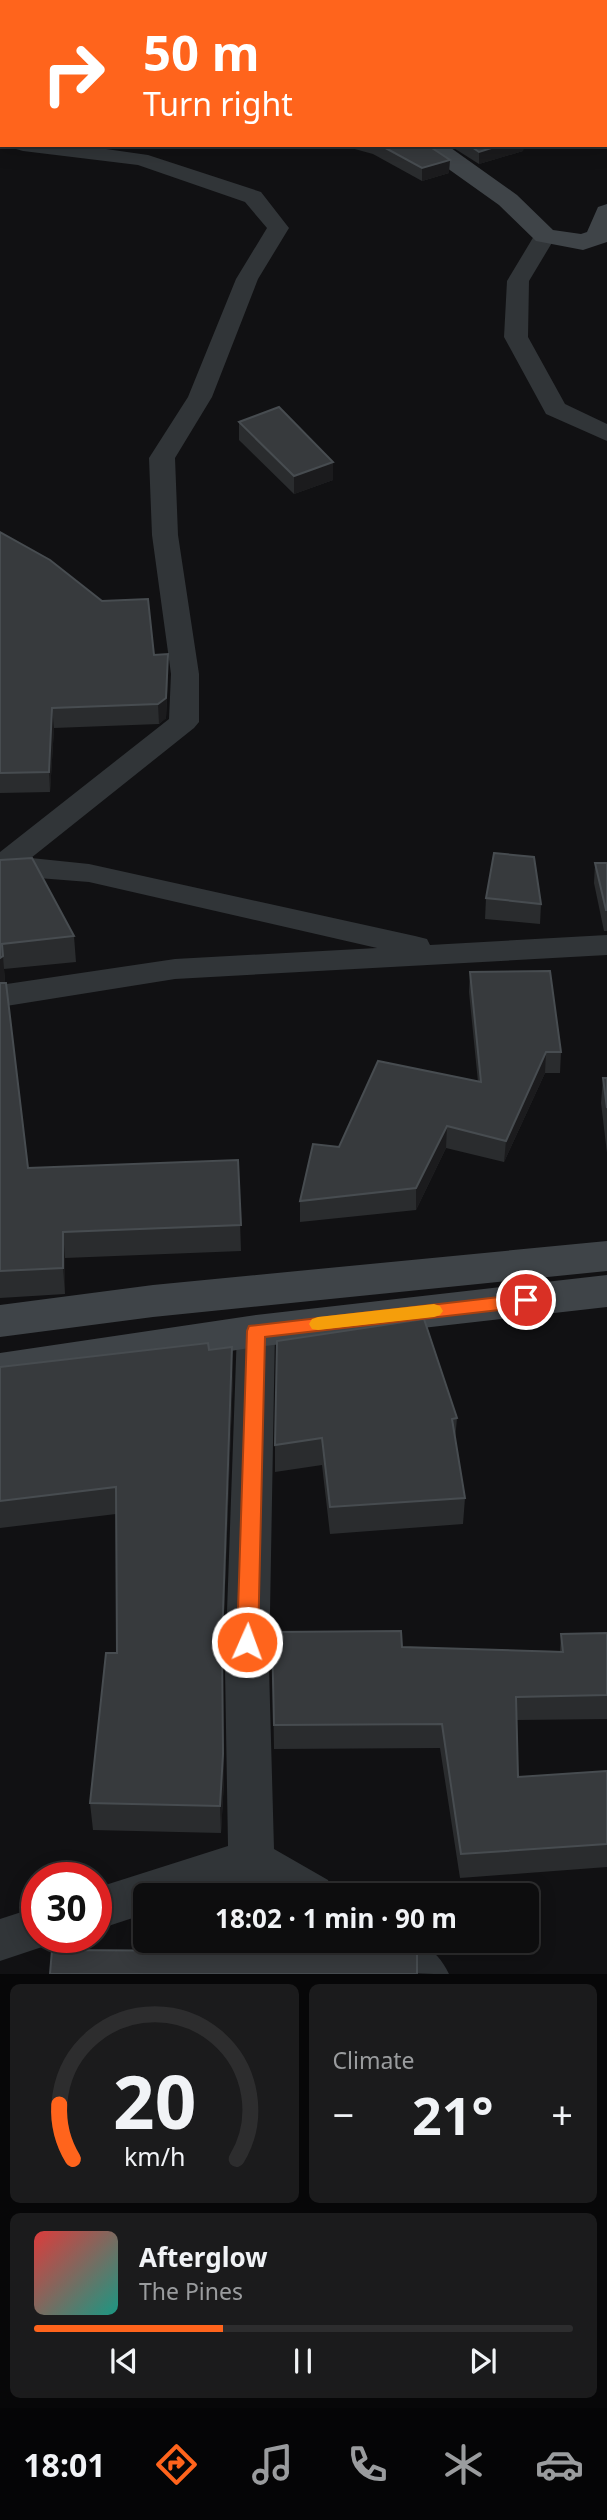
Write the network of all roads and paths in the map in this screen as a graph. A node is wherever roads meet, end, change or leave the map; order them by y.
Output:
1 (40, 147) edge
2 (428, 147) edge
3 (607, 212) edge
4 (545, 236) junction
5 (607, 433) edge
6 (1, 865) edge
7 (607, 945) edge
8 (455, 955) junction
9 (0, 996) edge
10 (607, 1256) edge
11 (607, 1291) edge
12 (0, 1321) edge
13 (256, 1331) junction
14 (0, 1370) edge
15 (251, 1859) junction
16 (292, 1883) edge
17 (112, 1904) edge
18 (21, 1933) edge
19 (0, 1940) edge
20 (397, 1953) edge
21 (425, 1974) edge

1 - 6 street
2 - 4 street
3 - 4 street
4 - 5 street
6 - 8 street
7 - 8 street
8 - 9 street
10 - 12 street
11 - 13 street
13 - 14 street
13 - 15 street
15 - 16 street
15 - 17 street
18 - 19 street
20 - 21 street

